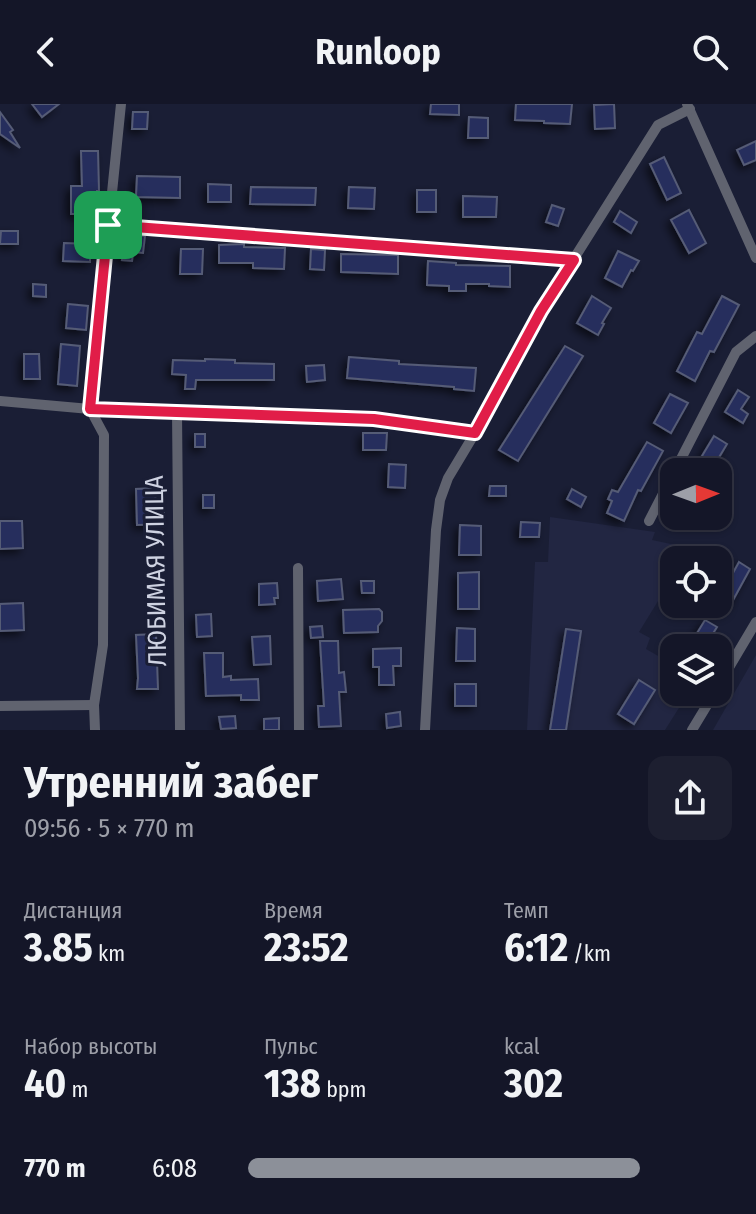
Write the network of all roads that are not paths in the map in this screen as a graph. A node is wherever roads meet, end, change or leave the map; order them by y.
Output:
1 (121, 104) edge
2 (688, 107) edge
3 (108, 225) junction
4 (756, 258) edge
5 (574, 260) junction
6 (756, 336) edge
7 (0, 401) edge
8 (90, 409) junction
9 (177, 412) junction
10 (475, 433) junction
11 (649, 521) dead end
12 (298, 568) dead end
13 (756, 622) edge
14 (732, 662) edge
15 (94, 705) junction
16 (0, 706) edge
17 (707, 706) edge
18 (95, 730) edge
19 (180, 730) edge
20 (299, 730) edge
21 (425, 730) edge
22 (692, 730) edge

1 - 3 street
2 - 4 street
2 - 5 street
3 - 5 street
3 - 8 street
5 - 10 street
6 - 11 street
7 - 8 street
8 - 9 street
8 - 15 street
9 - 10 street
9 - 19 street, ЛЮБИМАЯ УЛИЦА
10 - 21 street
12 - 20 street
13 - 14 street
15 - 16 street
15 - 18 street
17 - 22 street

